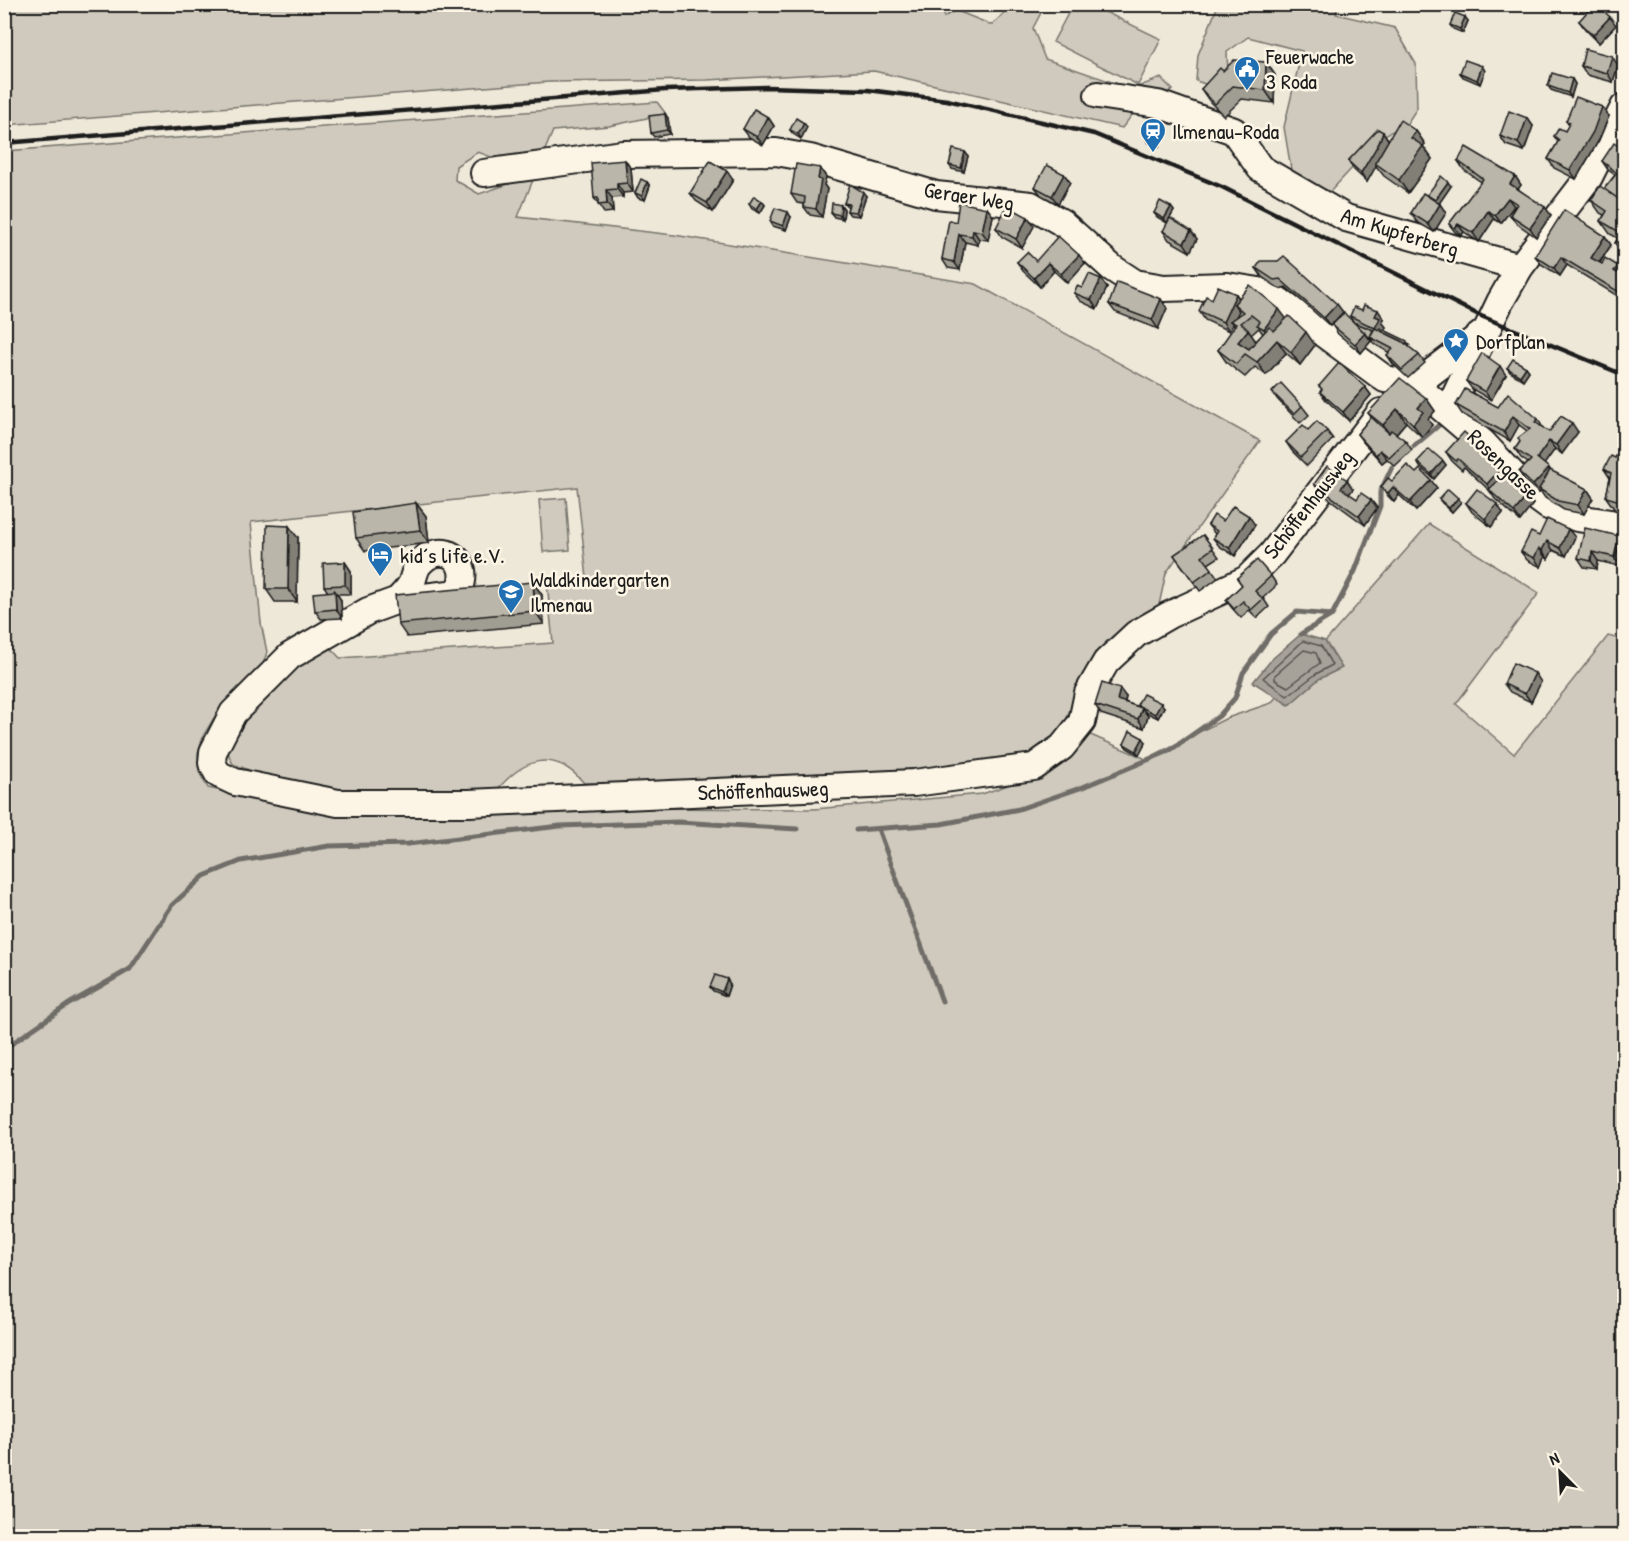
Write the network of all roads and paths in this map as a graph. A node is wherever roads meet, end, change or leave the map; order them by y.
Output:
1 (1098, 95) dead end
2 (1624, 107) edge
3 (483, 173) dead end
4 (1520, 267) junction
5 (1484, 332) junction
6 (1410, 385) junction
7 (1451, 414) junction
8 (1624, 525) edge
9 (398, 600) edge

1 - 4 street, Am Kupferberg
2 - 4 street
3 - 6 street, Geraer Weg
4 - 5 street
5 - 6 street
5 - 7 street
6 - 7 street
6 - 9 street, Schöffenhausweg
7 - 8 street, Rosengasse

